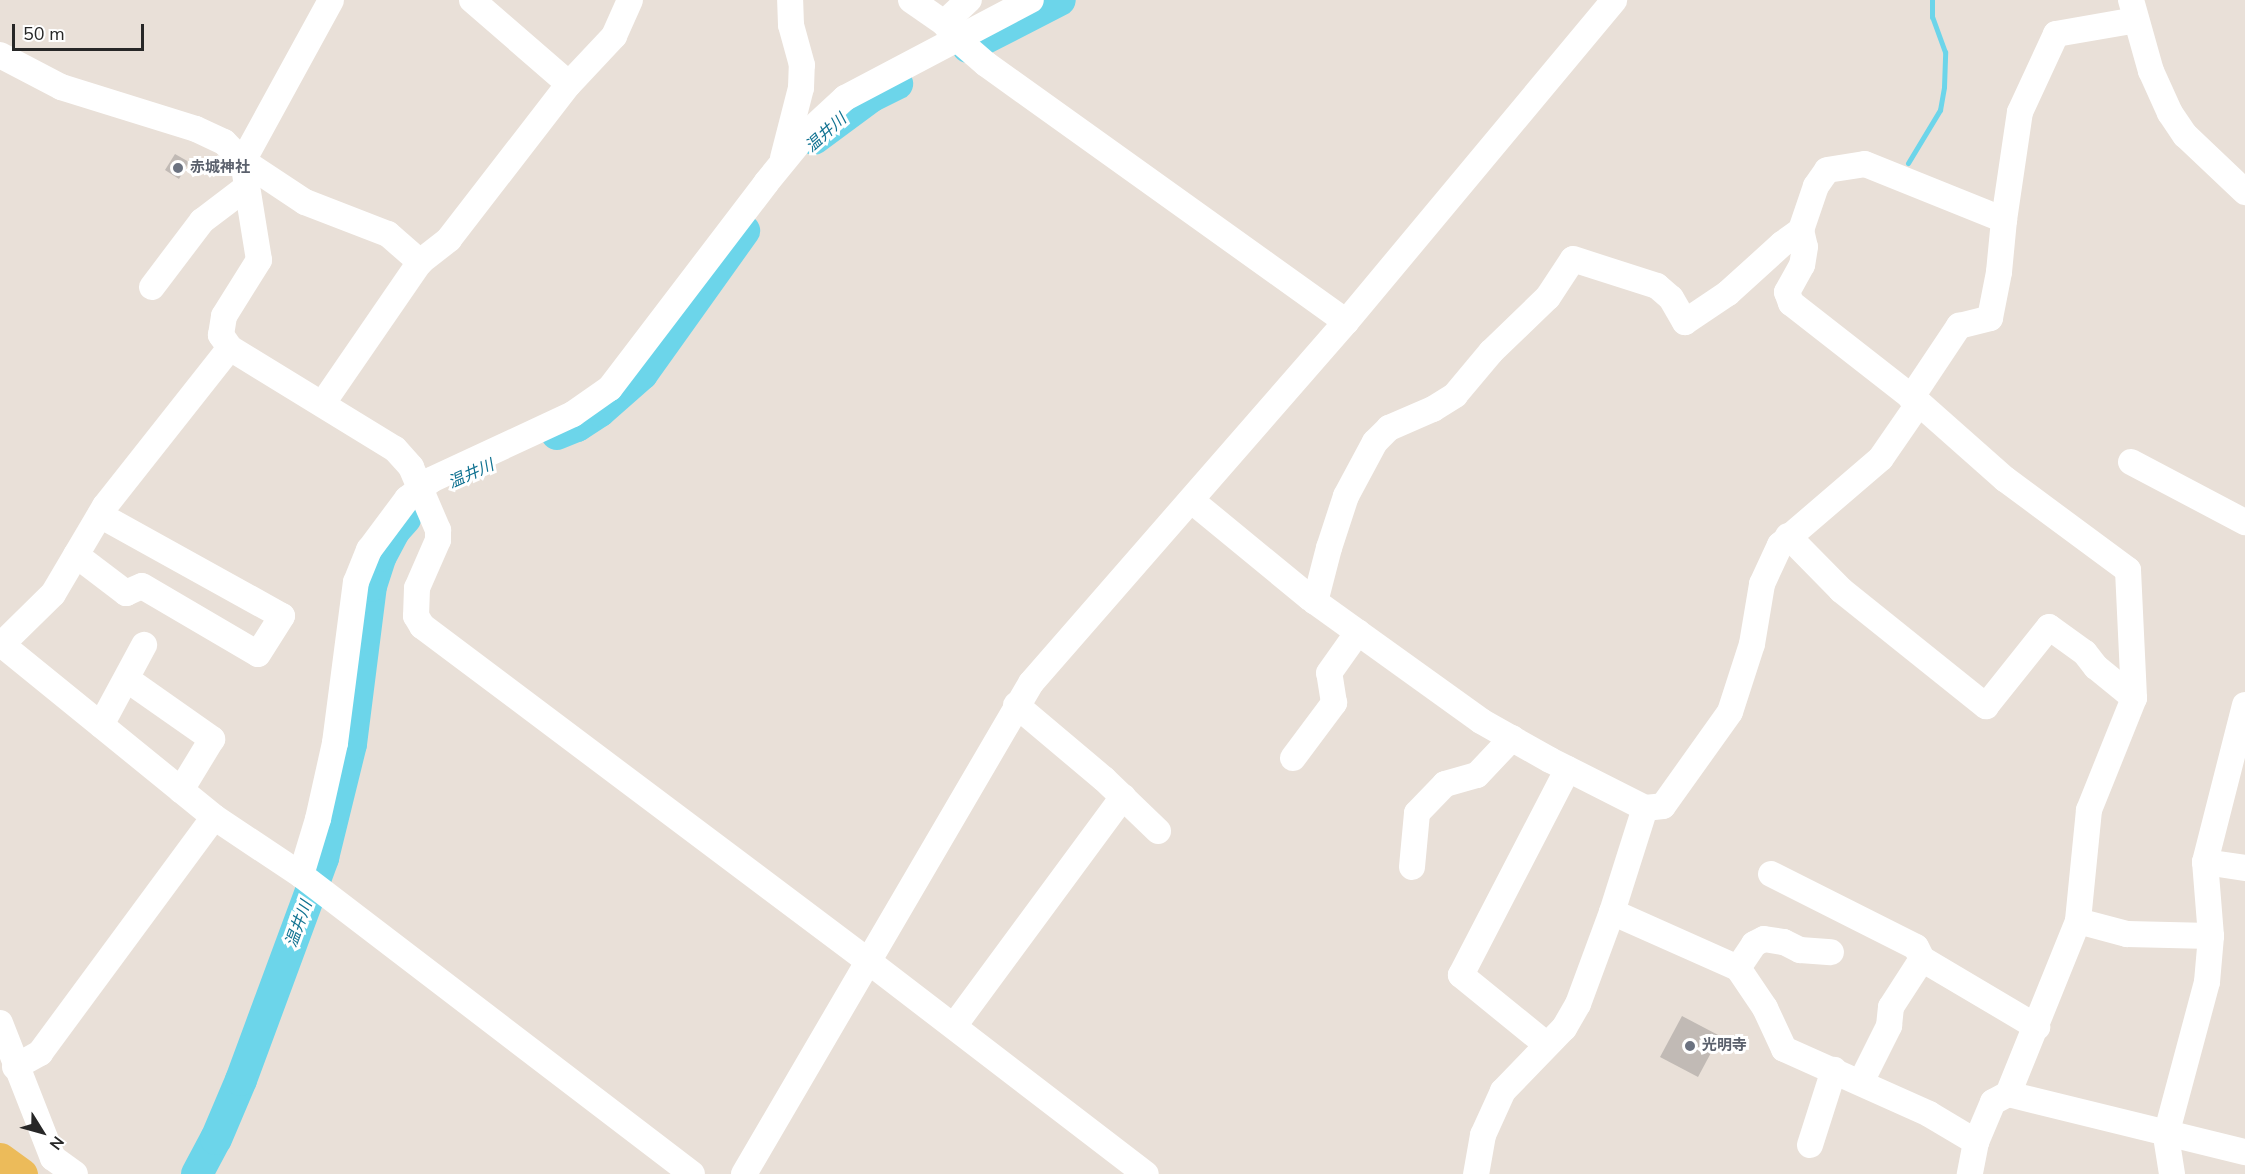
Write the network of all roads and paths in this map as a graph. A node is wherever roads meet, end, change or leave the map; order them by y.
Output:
1 (331, 0) edge
2 (472, 0) edge
3 (630, 0) edge
4 (790, 0) edge
5 (911, 0) edge
6 (969, 0) edge
7 (1031, 0) edge
8 (1607, 3) edge
9 (2134, 10) edge
10 (959, 40) junction
11 (0, 56) edge
12 (569, 84) junction
13 (243, 161) junction
14 (781, 166) junction
15 (247, 187) junction
16 (2245, 192) edge
17 (2004, 220) junction
18 (1801, 230) junction
19 (420, 262) junction
20 (152, 287) dead end
21 (1346, 322) junction
22 (230, 348) junction
23 (1915, 400) junction
24 (323, 404) junction
25 (2131, 462) dead end
26 (425, 498) junction
27 (1192, 501) junction
28 (100, 515) junction
29 (2245, 522) edge
30 (1788, 536) junction
31 (76, 555) junction
32 (1315, 602) junction
33 (1358, 633) junction
34 (1, 644) edge
35 (144, 645) dead end
36 (128, 680) junction
37 (2134, 698) junction
38 (1016, 705) junction
39 (2245, 705) edge
40 (101, 725) junction
41 (1512, 738) junction
42 (1293, 758) dead end
43 (1568, 769) junction
44 (181, 790) junction
45 (1123, 797) junction
46 (1645, 808) junction
47 (214, 817) junction
48 (1158, 831) dead end
49 (2205, 862) junction
50 (1412, 867) dead end
51 (2245, 868) edge
52 (1771, 874) dead end
53 (310, 883) junction
54 (1612, 912) junction
55 (2078, 921) junction
56 (2211, 936) junction
57 (1831, 951) dead end
58 (1922, 959) junction
59 (868, 961) junction
60 (1738, 968) junction
61 (0, 1023) edge
62 (954, 1026) junction
63 (2037, 1027) junction
64 (1548, 1045) junction
65 (15, 1067) junction
66 (1834, 1070) junction
67 (1861, 1082) junction
68 (2000, 1098) junction
69 (1941, 1122) junction
70 (2166, 1135) junction
71 (1976, 1142) junction
72 (1810, 1145) dead end
73 (2245, 1152) edge
74 (0, 1159) edge
75 (49, 1166) edge
76 (21, 1174) edge
77 (75, 1174) edge
78 (692, 1174) edge
79 (744, 1174) edge
80 (1146, 1174) edge
81 (1476, 1174) edge
82 (1970, 1174) edge
83 (2172, 1174) edge

1 - 13 street
2 - 12 street
3 - 12 street
4 - 14 street
5 - 10 street
6 - 10 street
7 - 10 street
8 - 21 street
9 - 16 street
9 - 17 street
10 - 14 street
10 - 21 street
11 - 13 street
12 - 19 street
13 - 15 street
13 - 19 street
14 - 26 street
15 - 20 street
15 - 22 street
17 - 18 street
17 - 23 street
18 - 23 street
18 - 32 street
19 - 24 street
21 - 27 street
22 - 24 street
22 - 28 street
23 - 30 street
23 - 37 street
24 - 26 street
25 - 29 street
26 - 53 street
26 - 59 street
27 - 32 street
27 - 38 street
28 - 31 street
28 - 31 street
30 - 37 street
30 - 46 street
31 - 34 street
32 - 33 street
33 - 41 street
33 - 42 street
34 - 40 street
35 - 36 street
36 - 40 street
36 - 44 street
37 - 55 street
38 - 45 street
38 - 59 street
39 - 49 street
40 - 44 street
41 - 43 street
41 - 50 street
43 - 46 street
43 - 64 street
44 - 47 street
45 - 48 street
45 - 62 street
46 - 54 street
47 - 53 street
47 - 65 street
49 - 51 street
49 - 56 street
52 - 58 street
53 - 78 street
54 - 60 street
54 - 64 street
55 - 56 street
55 - 63 street
56 - 70 street
57 - 60 street
58 - 63 street
58 - 67 street
59 - 62 street
59 - 79 street
60 - 66 street
61 - 65 street
62 - 80 street
63 - 68 street
64 - 81 street
65 - 75 street
66 - 67 street
66 - 72 street
67 - 69 street
68 - 69 street
68 - 70 street
68 - 71 street
69 - 71 street
70 - 73 street
70 - 83 street
71 - 82 street
74 - 76 main road
75 - 77 street

